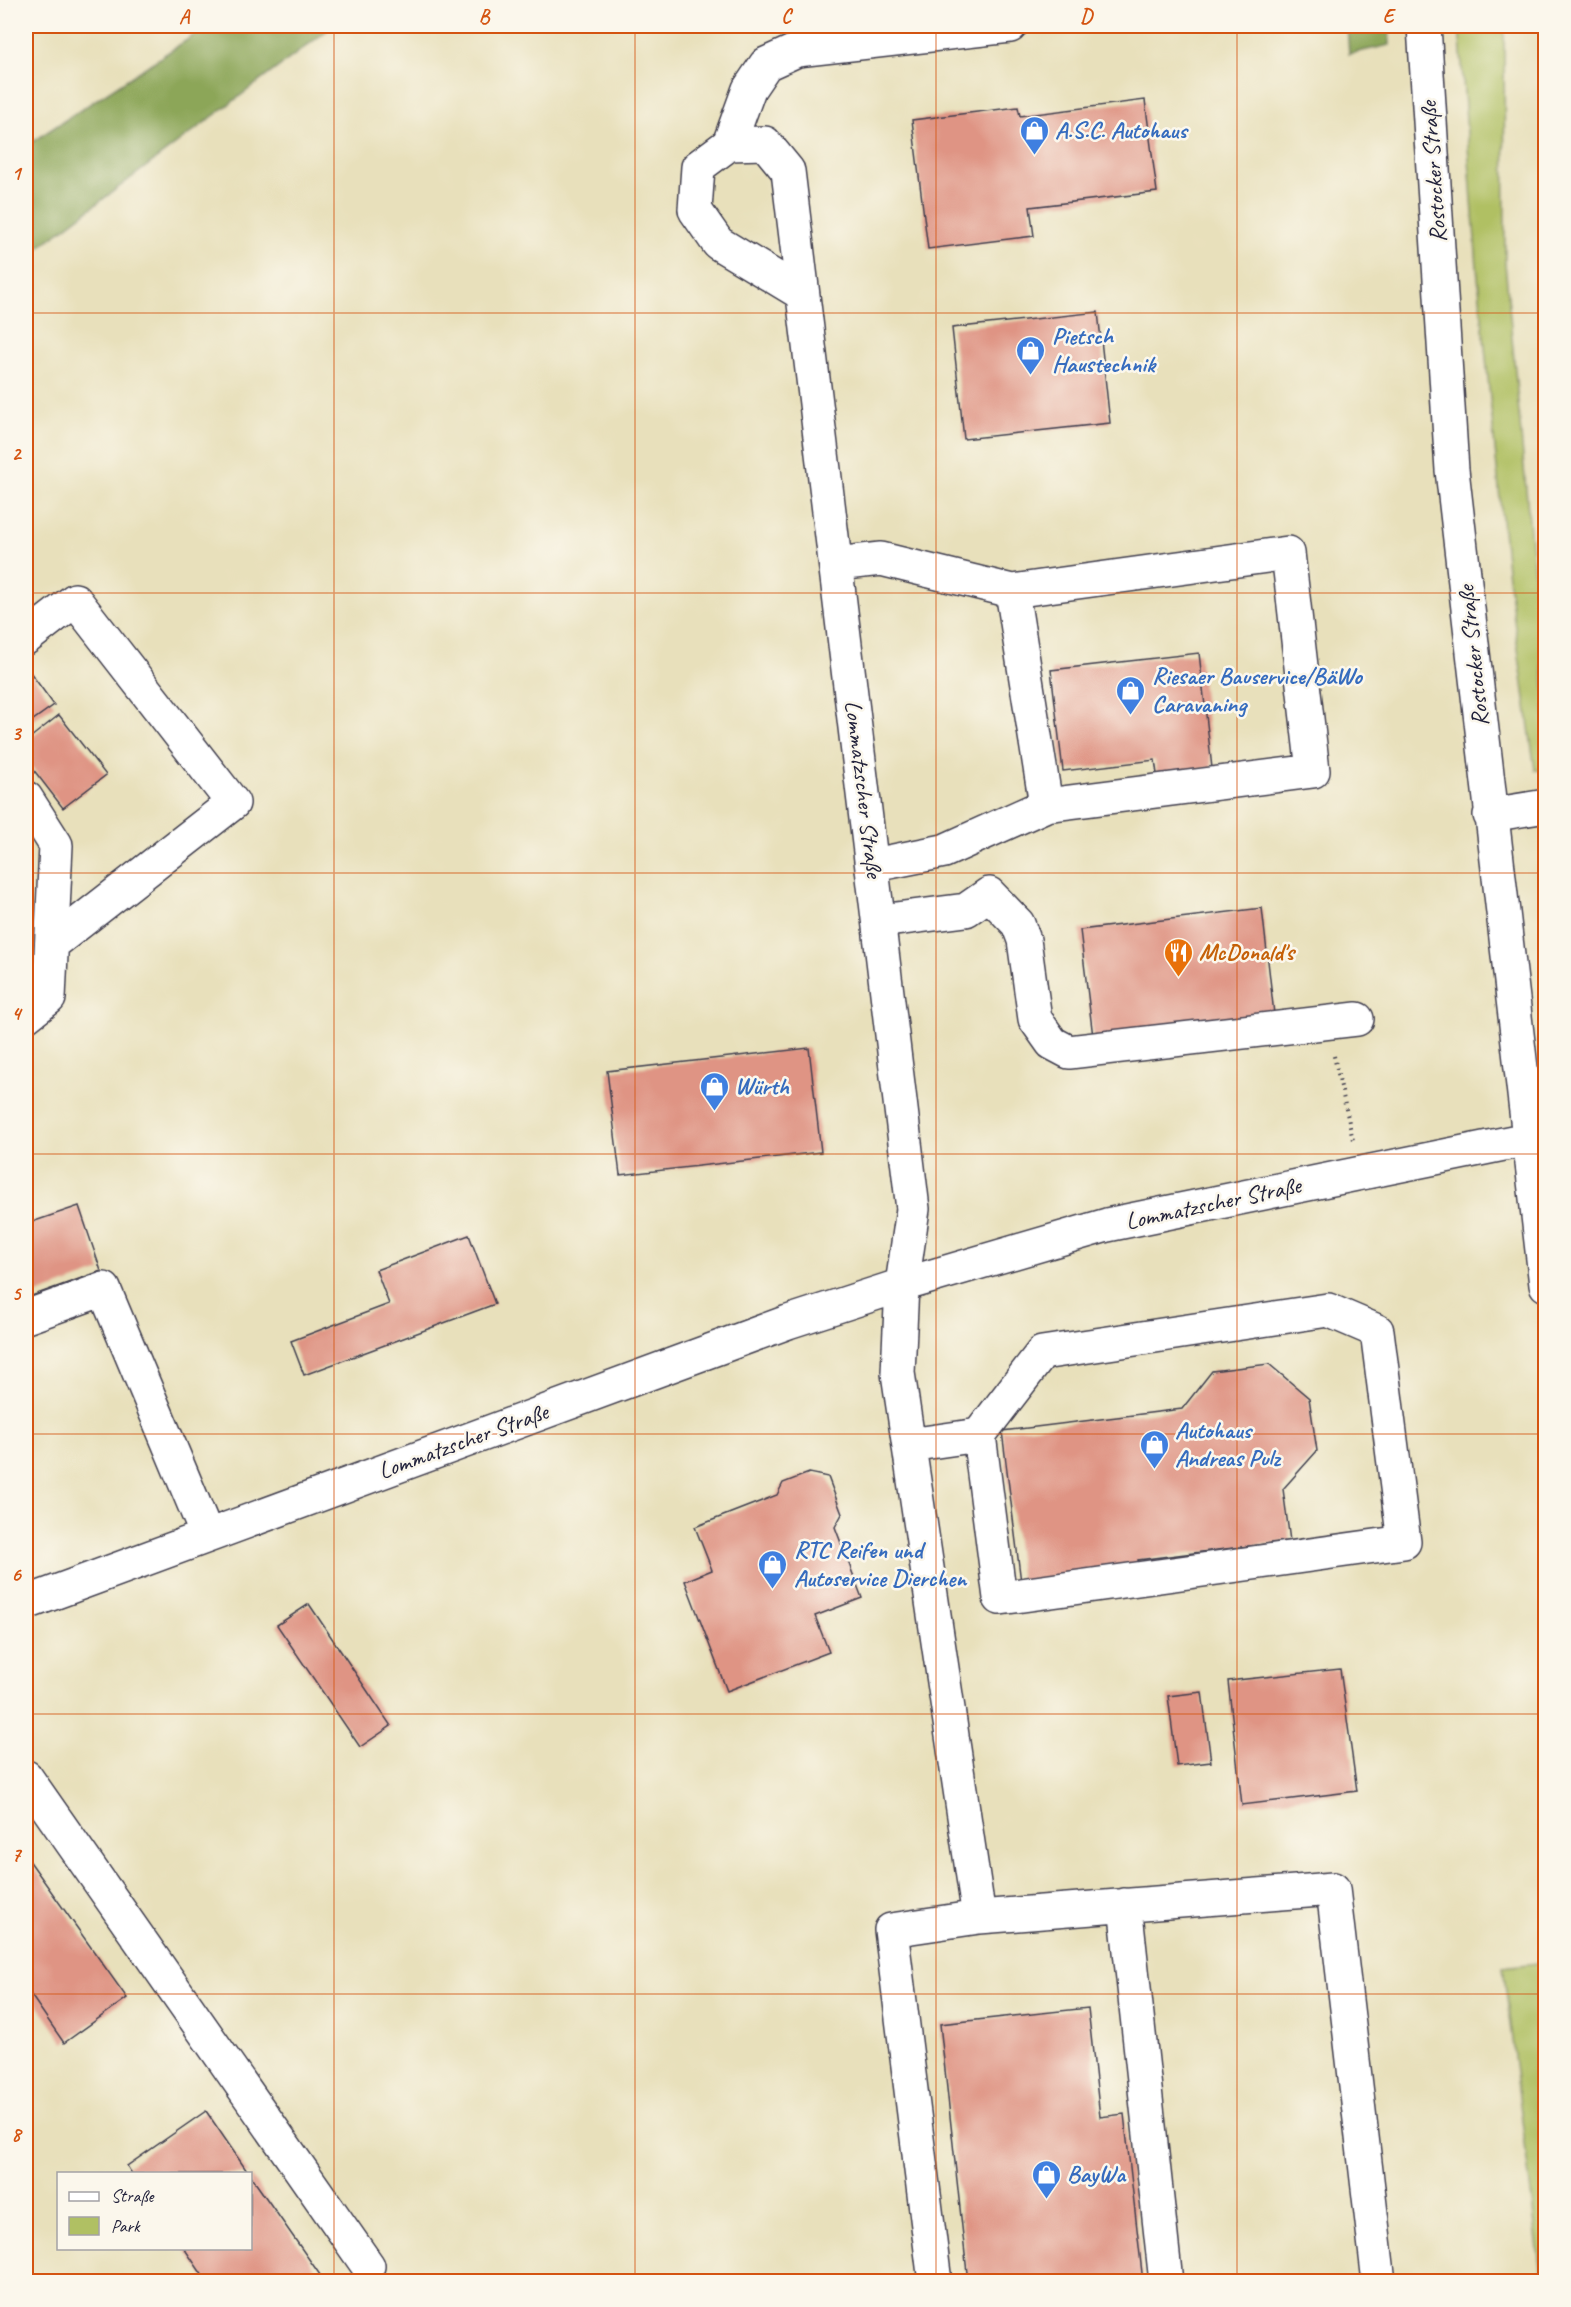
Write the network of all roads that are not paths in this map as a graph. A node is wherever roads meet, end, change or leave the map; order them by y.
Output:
1 (1010, 26) edge
2 (1424, 26) edge
3 (729, 144) junction
4 (801, 293) junction
5 (836, 564) junction
6 (1012, 591) junction
7 (26, 638) edge
8 (26, 800) edge
9 (1046, 805) junction
10 (1545, 806) edge
11 (1490, 815) junction
12 (874, 865) junction
13 (880, 921) junction
14 (52, 945) junction
15 (26, 970) edge
16 (37, 1007) edge
17 (1357, 1019) dead end
18 (1537, 1135) edge
19 (902, 1285) junction
20 (1545, 1285) edge
21 (26, 1317) edge
22 (979, 1435) junction
23 (909, 1445) junction
24 (207, 1535) junction
25 (26, 1603) edge
26 (26, 1777) edge
27 (1125, 1905) junction
28 (979, 1917) junction
29 (368, 2266) dead end
30 (935, 2282) edge
31 (1166, 2282) edge
32 (1379, 2282) edge

1 - 3 street
2 - 11 street, Rostocker Straße
3 - 4 street, Lommatzscher Straße
3 - 4 street
4 - 5 street, Lommatzscher Straße
5 - 6 street
5 - 12 street, Lommatzscher Straße
6 - 9 street
6 - 9 street
7 - 14 street
8 - 14 street
9 - 12 street
10 - 11 street
11 - 18 street, Rostocker Straße
12 - 13 street, Lommatzscher Straße
13 - 17 street
13 - 19 street, Lommatzscher Straße
14 - 16 street
15 - 16 street
18 - 19 street, Lommatzscher Straße
18 - 20 street, Rostocker Straße
19 - 23 street
19 - 24 street, Lommatzscher Straße
21 - 24 street
22 - 22 street
22 - 23 street
23 - 28 street
24 - 25 street, Lommatzscher Straße
26 - 29 street
27 - 28 street
27 - 31 street
27 - 32 street
28 - 30 street

